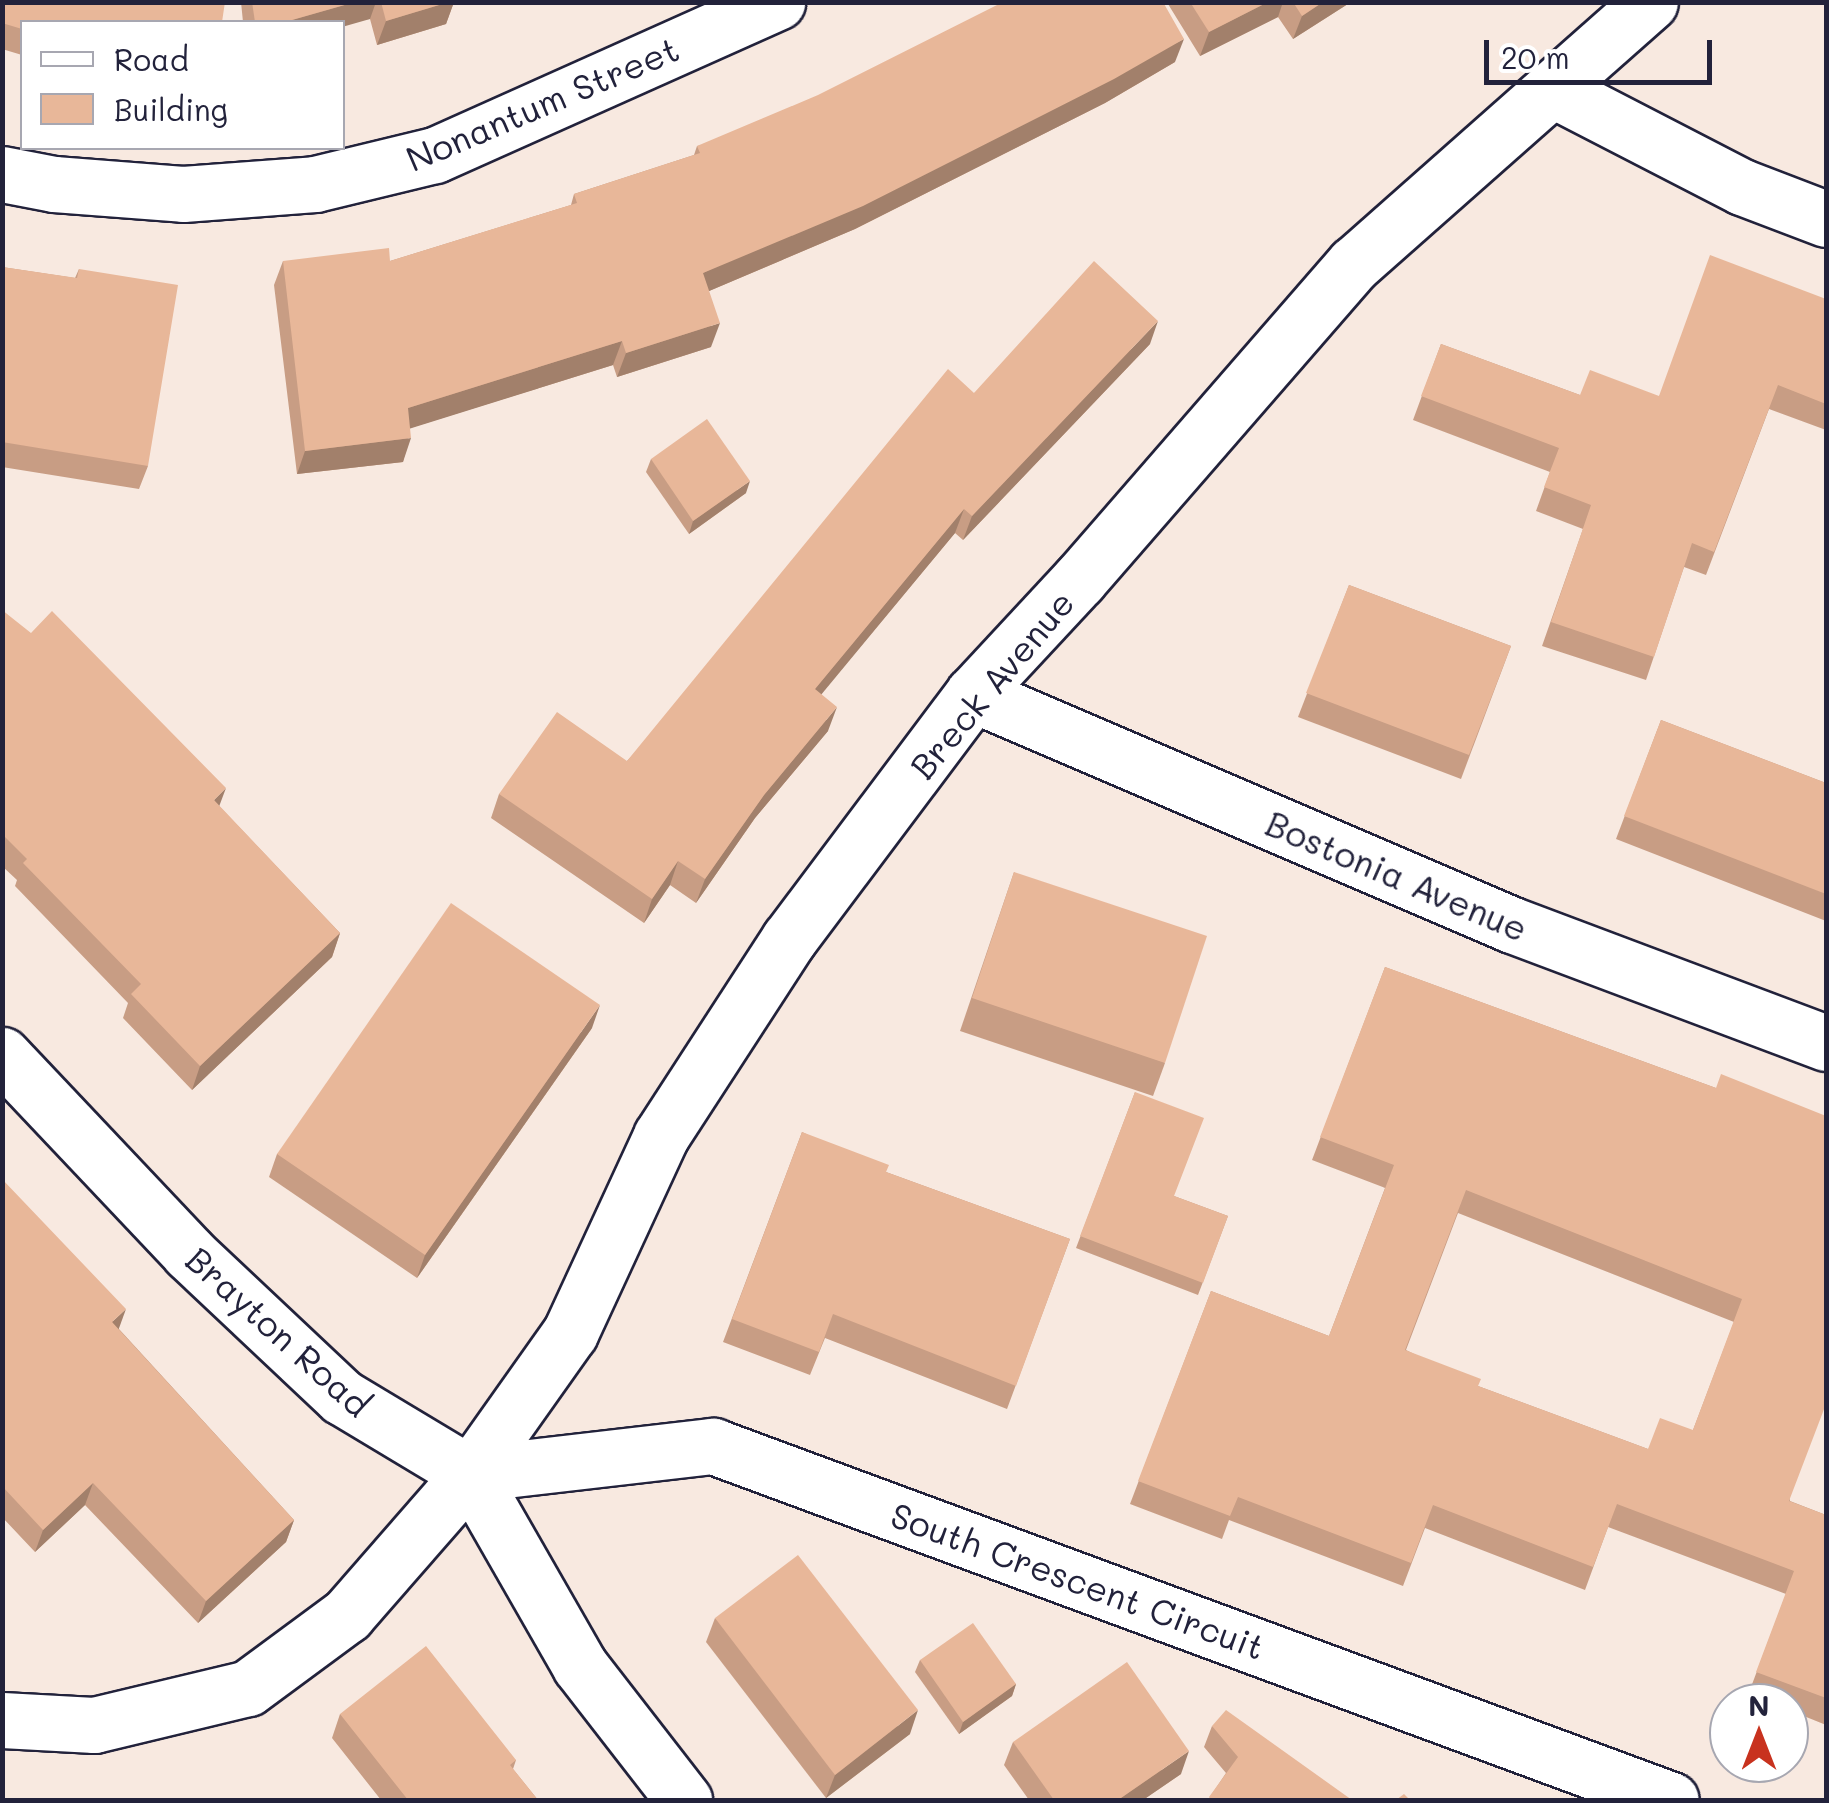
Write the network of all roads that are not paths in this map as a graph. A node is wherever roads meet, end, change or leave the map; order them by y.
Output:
1 (776, 2) edge
2 (1650, 2) edge
3 (1552, 89) junction
4 (2, 174) edge
5 (1826, 219) edge
6 (972, 694) junction
7 (1826, 1043) edge
8 (2, 1055) edge
9 (470, 1474) junction
10 (2, 1720) edge
11 (684, 1800) edge
12 (1671, 1800) edge

1 - 4 street, Nonantum Street
2 - 3 street, Breck Avenue
3 - 5 street
3 - 6 street, Breck Avenue
6 - 7 street, Bostonia Avenue
6 - 9 street, Breck Avenue
8 - 9 street, Brayton Road
9 - 10 street, Breck Avenue
9 - 11 street, Brayton Road
9 - 12 street, South Crescent Circuit

